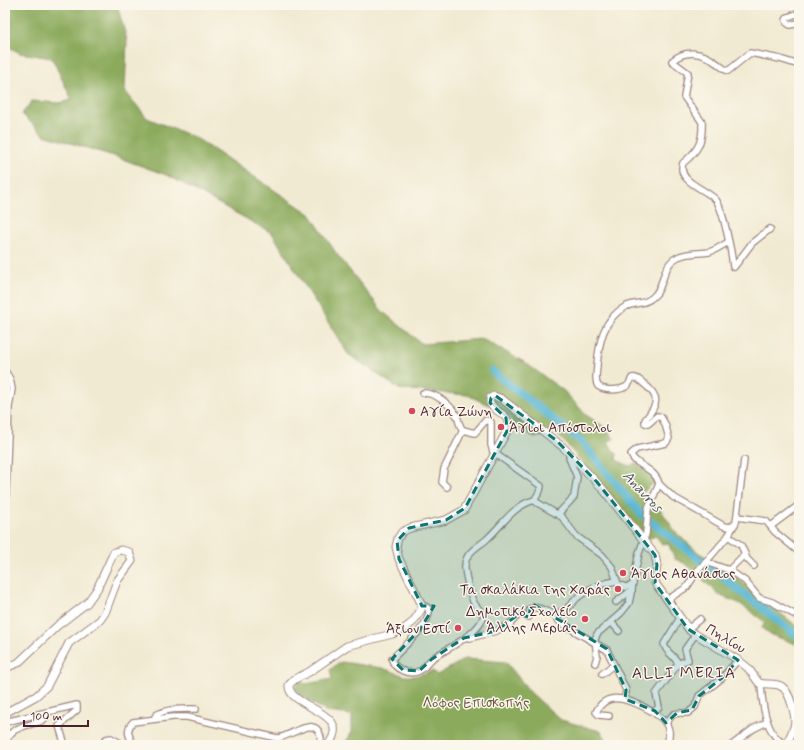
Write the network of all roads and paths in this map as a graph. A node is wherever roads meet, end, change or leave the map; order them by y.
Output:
1 (799, 13) edge
2 (799, 23) edge
3 (799, 65) edge
4 (770, 229) dead end
5 (728, 242) junction
6 (5, 371) edge
7 (423, 393) dead end
8 (7, 407) edge
9 (463, 430) junction
10 (495, 454) junction
11 (570, 454) junction
12 (744, 460) dead end
13 (659, 484) junction
14 (447, 487) dead end
15 (535, 500) junction
16 (799, 505) edge
17 (558, 514) junction
18 (5, 517) edge
19 (737, 520) junction
20 (770, 526) junction
21 (728, 536) junction
22 (644, 542) junction
23 (799, 552) edge
24 (745, 554) junction
25 (705, 562) junction
26 (754, 566) dead end
27 (729, 570) junction
28 (616, 581) junction
29 (632, 588) junction
30 (667, 600) junction
31 (616, 602) dead end
32 (422, 606) junction
33 (552, 614) junction
34 (799, 617) edge
35 (680, 618) junction
36 (700, 619) dead end
37 (611, 622) junction
38 (688, 629) junction
39 (619, 631) dead end
40 (695, 635) junction
41 (466, 637) junction
42 (595, 642) junction
43 (738, 660) junction
44 (595, 663) dead end
45 (679, 663) junction
46 (613, 664) junction
47 (5, 668) edge
48 (602, 674) dead end
49 (761, 684) junction
50 (625, 699) junction
51 (796, 708) edge
52 (196, 709) dead end
53 (655, 711) junction
54 (5, 713) edge
55 (45, 713) junction
56 (609, 716) dead end
57 (154, 719) junction
58 (5, 722) edge
59 (767, 722) junction
60 (666, 723) junction
61 (736, 744) edge
62 (8, 745) edge
63 (65, 745) edge
64 (115, 745) edge
65 (124, 745) edge
66 (134, 745) edge
67 (317, 745) edge
68 (328, 745) edge
69 (666, 745) edge
70 (787, 745) edge

1 - 2 street
3 - 5 street
4 - 5 street
5 - 13 street
6 - 8 street
7 - 9 street
8 - 18 street
9 - 10 street
9 - 14 street
10 - 11 main road, Πηλίου
10 - 15 street
10 - 32 main road
11 - 17 street
11 - 22 main road, Πηλίου
12 - 19 street
13 - 19 street
13 - 22 street
15 - 17 street
15 - 41 street
16 - 20 street
17 - 28 street
19 - 20 street
19 - 21 street
20 - 23 street
21 - 24 street
21 - 25 street
22 - 29 street
22 - 30 main road, Πηλίου
24 - 26 street
24 - 27 street
25 - 27 street
25 - 30 street
27 - 34 street
28 - 29 street
28 - 33 street
29 - 31 street
29 - 37 street
30 - 35 main road, Πηλίου
32 - 41 street
32 - 68 main road
33 - 41 street
33 - 42 street
35 - 38 main road, Πηλίου
35 - 45 street
36 - 38 street
37 - 39 street
37 - 42 street
38 - 40 main road, Πηλίου
40 - 43 main road, Πηλίου
40 - 45 street
42 - 44 street
42 - 46 street
43 - 49 main road, Πηλίου
43 - 60 street
45 - 53 street
46 - 48 street
46 - 50 street
47 - 54 main road
49 - 51 main road
49 - 59 street
50 - 53 street
50 - 56 street
51 - 70 main road
52 - 57 street
53 - 60 street
55 - 58 street
55 - 62 street
55 - 63 street
57 - 66 street
57 - 67 street
59 - 61 street
59 - 70 street
60 - 69 street
64 - 65 street

